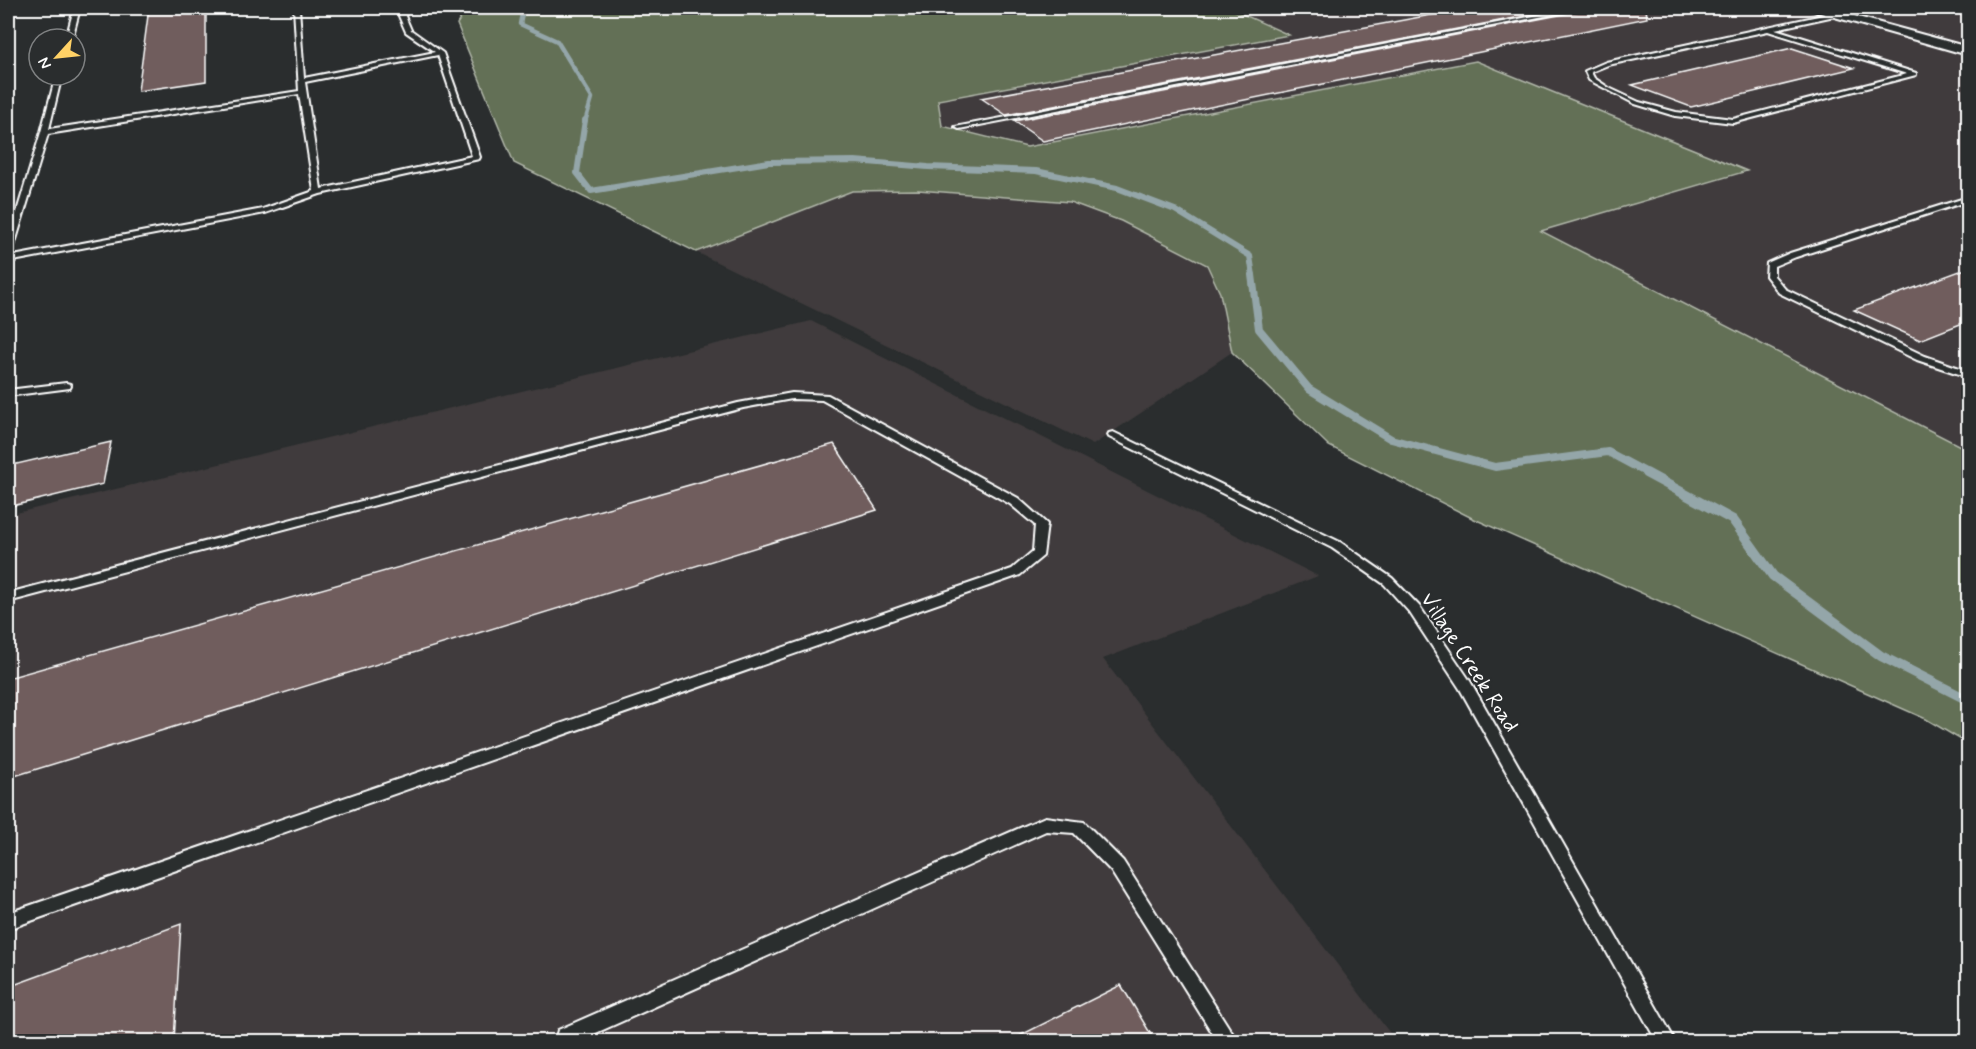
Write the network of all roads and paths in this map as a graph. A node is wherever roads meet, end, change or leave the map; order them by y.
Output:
1 (77, 8) edge
2 (296, 8) edge
3 (407, 8) edge
4 (1582, 8) edge
5 (1814, 8) edge
6 (1837, 14) junction
7 (72, 27) edge
8 (1768, 29) junction
9 (1968, 51) edge
10 (440, 53) junction
11 (301, 81) junction
12 (56, 87) edge
13 (302, 92) junction
14 (959, 127) dead end
15 (45, 132) junction
16 (318, 192) junction
17 (1968, 199) edge
18 (8, 253) edge
19 (8, 260) edge
20 (1968, 374) edge
21 (66, 386) dead end
22 (8, 393) edge
23 (1113, 435) dead end
24 (8, 598) edge
25 (8, 921) edge
26 (565, 1038) dead end
27 (1229, 1041) edge
28 (1667, 1041) edge

1 - 7 lane
2 - 11 lane
3 - 10 lane
4 - 14 lane
5 - 6 street
6 - 8 lane
6 - 9 street
8 - 8 lane
10 - 11 lane
10 - 16 lane
11 - 13 lane
12 - 15 lane
13 - 15 lane
13 - 16 lane
15 - 18 lane
16 - 19 lane
17 - 20 lane
21 - 22 lane
23 - 28 lane, Village Creek Road
24 - 25 lane
26 - 27 lane

